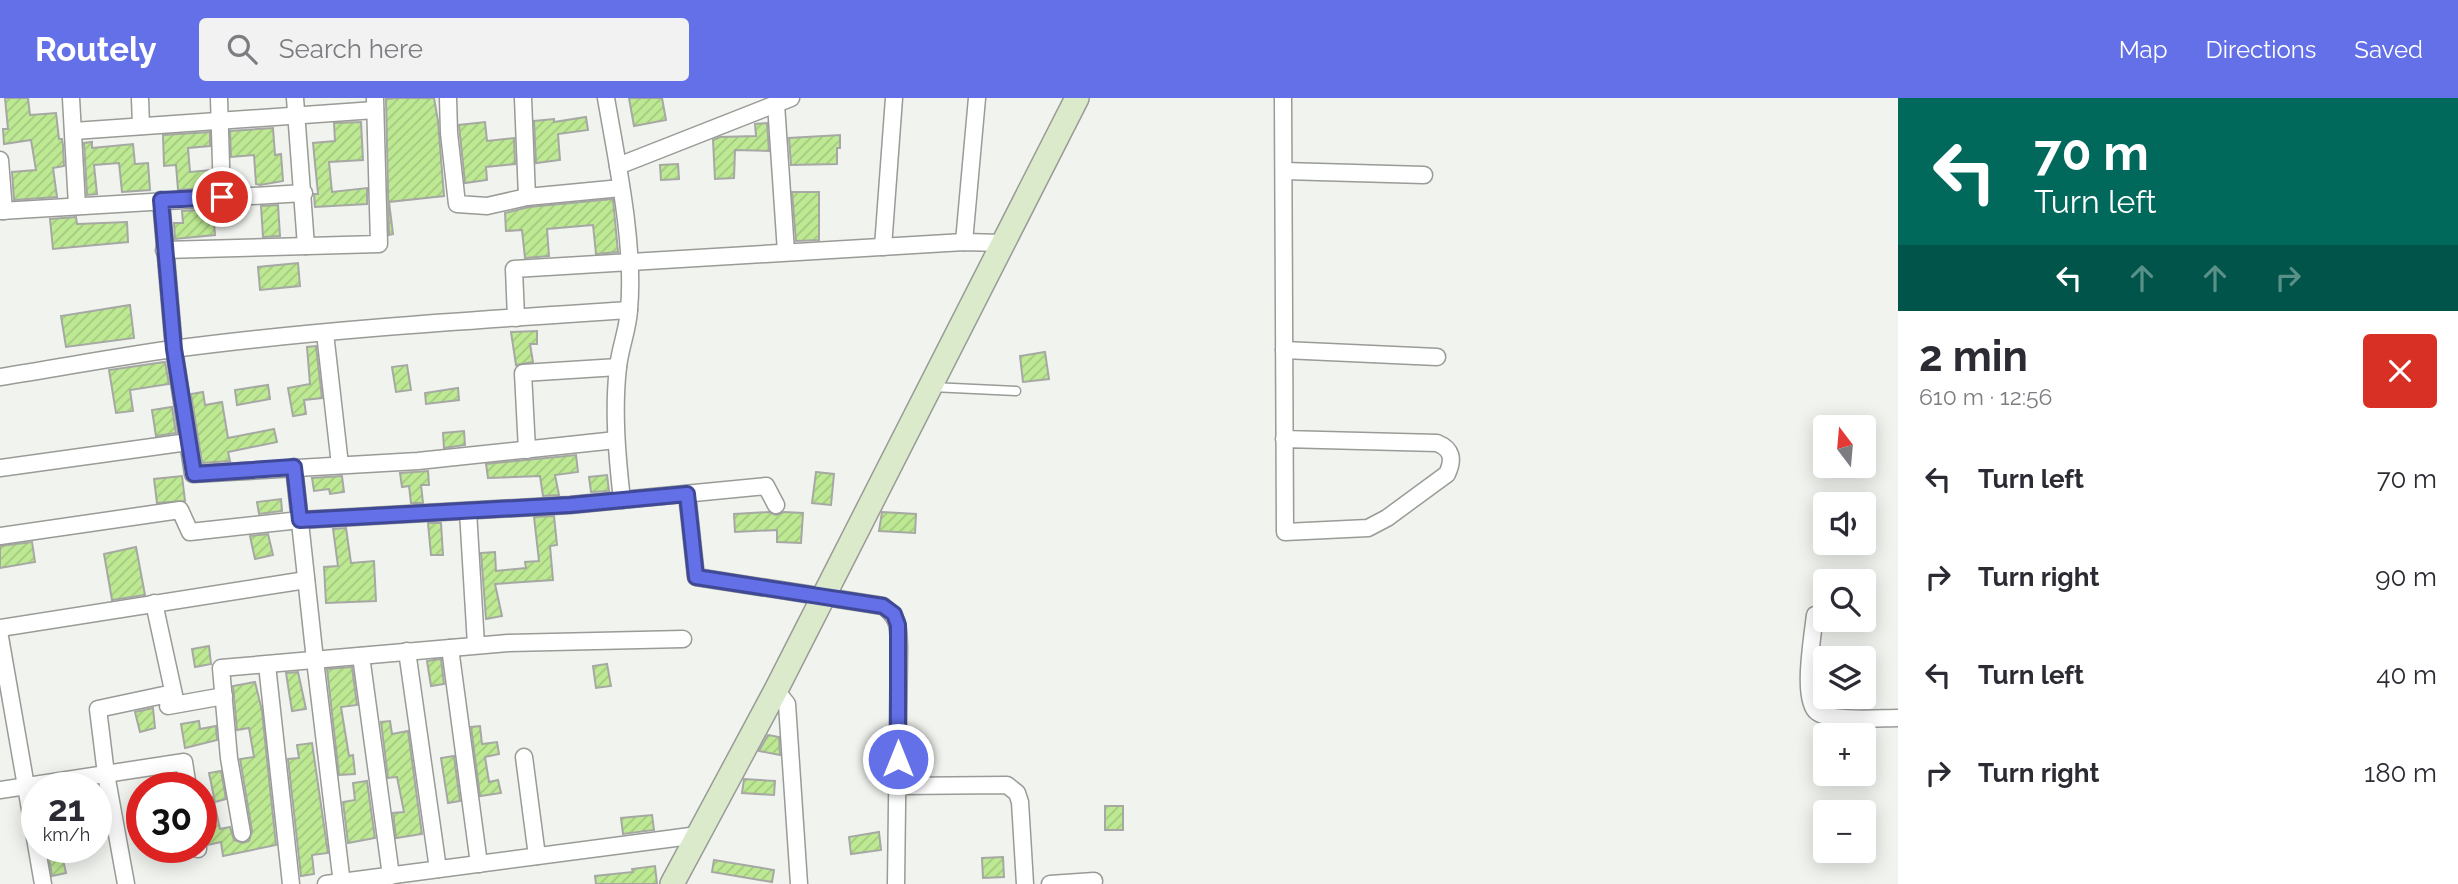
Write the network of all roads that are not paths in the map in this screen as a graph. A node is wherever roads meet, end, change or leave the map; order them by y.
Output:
1 (71, 98) edge
2 (140, 98) edge
3 (219, 98) edge
4 (295, 98) edge
5 (448, 98) edge
6 (523, 98) edge
7 (606, 98) edge
8 (894, 98) edge
9 (977, 98) edge
10 (1076, 98) edge
11 (1283, 98) edge
12 (783, 101) edge
13 (375, 104) edge
14 (297, 116) junction
15 (220, 121) junction
16 (141, 127) junction
17 (74, 131) junction
18 (0, 160) edge
19 (618, 166) junction
20 (1284, 171) junction
21 (1424, 175) dead end
22 (621, 188) junction
23 (304, 193) junction
24 (222, 197) junction
25 (527, 197) junction
26 (161, 200) junction
27 (77, 206) junction
28 (2, 211) edge
29 (964, 242) junction
30 (1002, 243) junction
31 (306, 246) junction
32 (883, 247) junction
33 (164, 250) junction
34 (786, 252) junction
35 (630, 261) junction
36 (629, 310) junction
37 (516, 318) junction
38 (325, 333) junction
39 (174, 349) junction
40 (1284, 350) junction
41 (1437, 357) dead end
42 (618, 367) junction
43 (0, 377) edge
44 (929, 387) junction
45 (1016, 391) dead end
46 (1284, 439) junction
47 (616, 440) junction
48 (188, 442) junction
49 (527, 450) junction
50 (340, 465) junction
51 (294, 467) junction
52 (0, 468) edge
53 (687, 494) junction
54 (622, 500) junction
55 (776, 505) dead end
56 (468, 511) junction
57 (300, 520) junction
58 (0, 536) edge
59 (306, 580) junction
60 (822, 596) junction
61 (154, 603) junction
62 (0, 628) edge
63 (1814, 632) edge
64 (0, 637) edge
65 (683, 639) dead end
66 (477, 645) junction
67 (450, 648) junction
68 (407, 652) junction
69 (361, 656) junction
70 (315, 660) junction
71 (267, 664) junction
72 (776, 690) junction
73 (224, 696) junction
74 (172, 701) junction
75 (1898, 718) edge
76 (524, 757) dead end
77 (24, 772) edge
78 (106, 772) edge
79 (186, 772) edge
80 (112, 773) edge
81 (21, 786) edge
82 (898, 786) junction
83 (0, 790) edge
84 (112, 807) edge
85 (242, 833) dead end
86 (698, 835) junction
87 (537, 856) junction
88 (39, 863) edge
89 (479, 864) junction
90 (438, 869) junction
91 (391, 876) junction
92 (1094, 881) dead end
93 (337, 883) edge
94 (43, 884) edge
95 (126, 884) edge
96 (291, 884) edge
97 (672, 884) edge
98 (799, 884) edge
99 (896, 884) edge
100 (1025, 884) edge
101 (1050, 884) edge

1 - 17 street
2 - 16 street
3 - 15 street
4 - 14 street
5 - 25 street
6 - 25 street
7 - 19 street
8 - 32 street
9 - 29 street
10 - 30 main road
11 - 20 street
12 - 19 street
12 - 34 street
13 - 14 street
13 - 31 street
14 - 15 street
14 - 23 street
15 - 16 street
15 - 24 street
16 - 17 street
17 - 27 street
18 - 28 street
19 - 22 street
20 - 21 street
20 - 40 street
22 - 25 street
22 - 35 street
23 - 24 street
23 - 31 street
24 - 26 street
26 - 27 street
26 - 33 street
27 - 28 street
29 - 30 street
29 - 32 street
30 - 44 main road
31 - 33 street
32 - 34 street
33 - 39 street
34 - 35 street
35 - 36 street
35 - 37 street
36 - 37 street
36 - 42 street
37 - 38 street
38 - 39 street
38 - 50 street
39 - 43 street
39 - 48 street
40 - 41 street
40 - 46 street
42 - 47 street
42 - 49 street
44 - 45 lane
44 - 60 main road
46 - 46 street
47 - 49 street
47 - 54 street
48 - 51 street
48 - 52 street
49 - 50 street
50 - 51 street
51 - 57 street
53 - 54 street
53 - 55 street
53 - 60 street
54 - 56 street
56 - 57 street
56 - 66 street
57 - 58 street
57 - 59 street
59 - 61 street
59 - 70 street
60 - 72 main road
60 - 82 street
61 - 62 street
61 - 74 street
63 - 75 street
64 - 77 street
65 - 66 street
66 - 67 street
67 - 68 street
67 - 89 street
68 - 69 street
68 - 90 street
69 - 70 street
69 - 91 street
70 - 71 street
70 - 93 street
71 - 73 street
71 - 96 street
72 - 86 main road
72 - 98 street
73 - 74 street
73 - 85 street
74 - 78 street
76 - 87 street
79 - 80 street
81 - 83 street
82 - 99 street
82 - 100 street
84 - 95 street
86 - 87 street
86 - 97 main road
87 - 89 street
88 - 94 street
89 - 90 street
90 - 91 street
91 - 93 street
92 - 101 street

